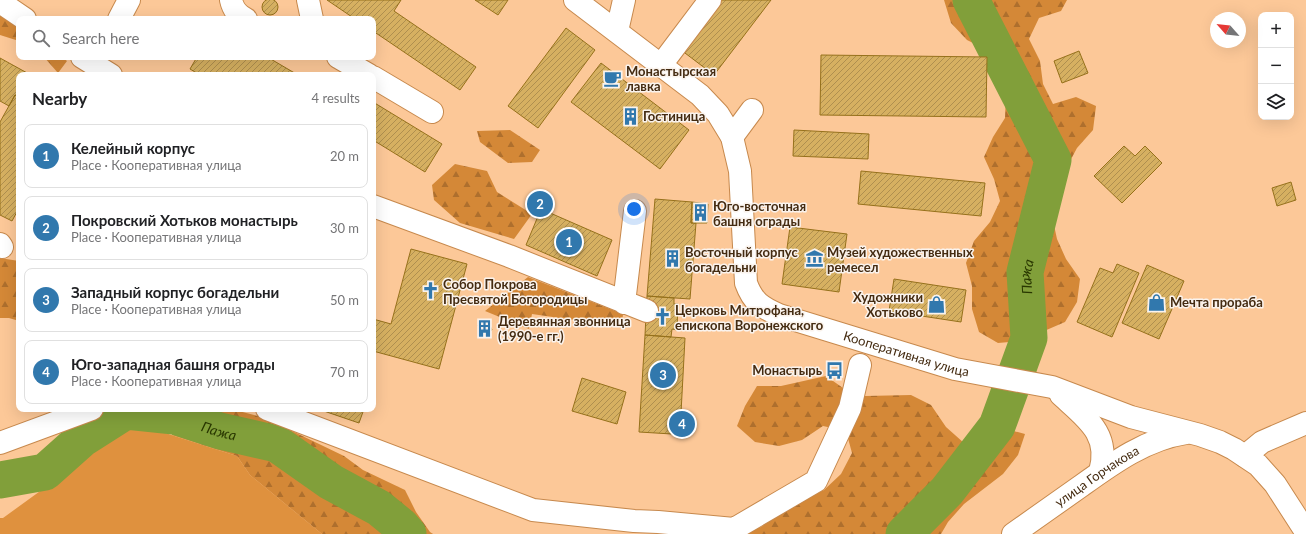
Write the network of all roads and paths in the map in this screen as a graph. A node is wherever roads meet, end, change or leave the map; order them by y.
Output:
1 (129, 0) edge
2 (231, 0) edge
3 (308, 0) edge
4 (576, 0) edge
5 (624, 0) edge
6 (710, 0) edge
7 (0, 2) edge
8 (21, 16) edge
9 (121, 16) edge
10 (240, 16) edge
11 (311, 16) edge
12 (617, 31) junction
13 (666, 34) dead end
14 (656, 61) junction
15 (338, 64) edge
16 (361, 72) edge
17 (376, 79) edge
18 (752, 110) dead end
19 (432, 112) dead end
20 (732, 137) junction
21 (376, 207) edge
22 (635, 211) dead end
23 (624, 303) junction
24 (647, 311) dead end
25 (860, 365) dead end
26 (1052, 387) junction
27 (84, 412) edge
28 (276, 412) edge
29 (1306, 423) edge
30 (1188, 432) junction
31 (0, 443) edge
32 (1245, 456) junction
33 (1100, 472) junction
34 (1306, 532) edge
35 (1013, 534) edge

1 - 9 main road
2 - 10 main road
3 - 11 main road
4 - 12 main road, Кооперативная улица
5 - 12 main road
6 - 14 main road
7 - 8 main road
12 - 14 main road, Кооперативная улица
13 - 14 main road
14 - 20 main road, Кооперативная улица
15 - 16 main road
17 - 19 main road
18 - 20 main road
20 - 26 main road, Кооперативная улица
21 - 23 main road
22 - 23 main road
23 - 24 main road
25 - 28 main road
26 - 30 main road, Кооперативная улица
26 - 33 main road
27 - 31 main road
29 - 32 main road
30 - 32 main road, Кооперативная улица
30 - 33 main road, улица Горчакова
32 - 34 main road, Кооперативная улица
33 - 35 main road, улица Горчакова

